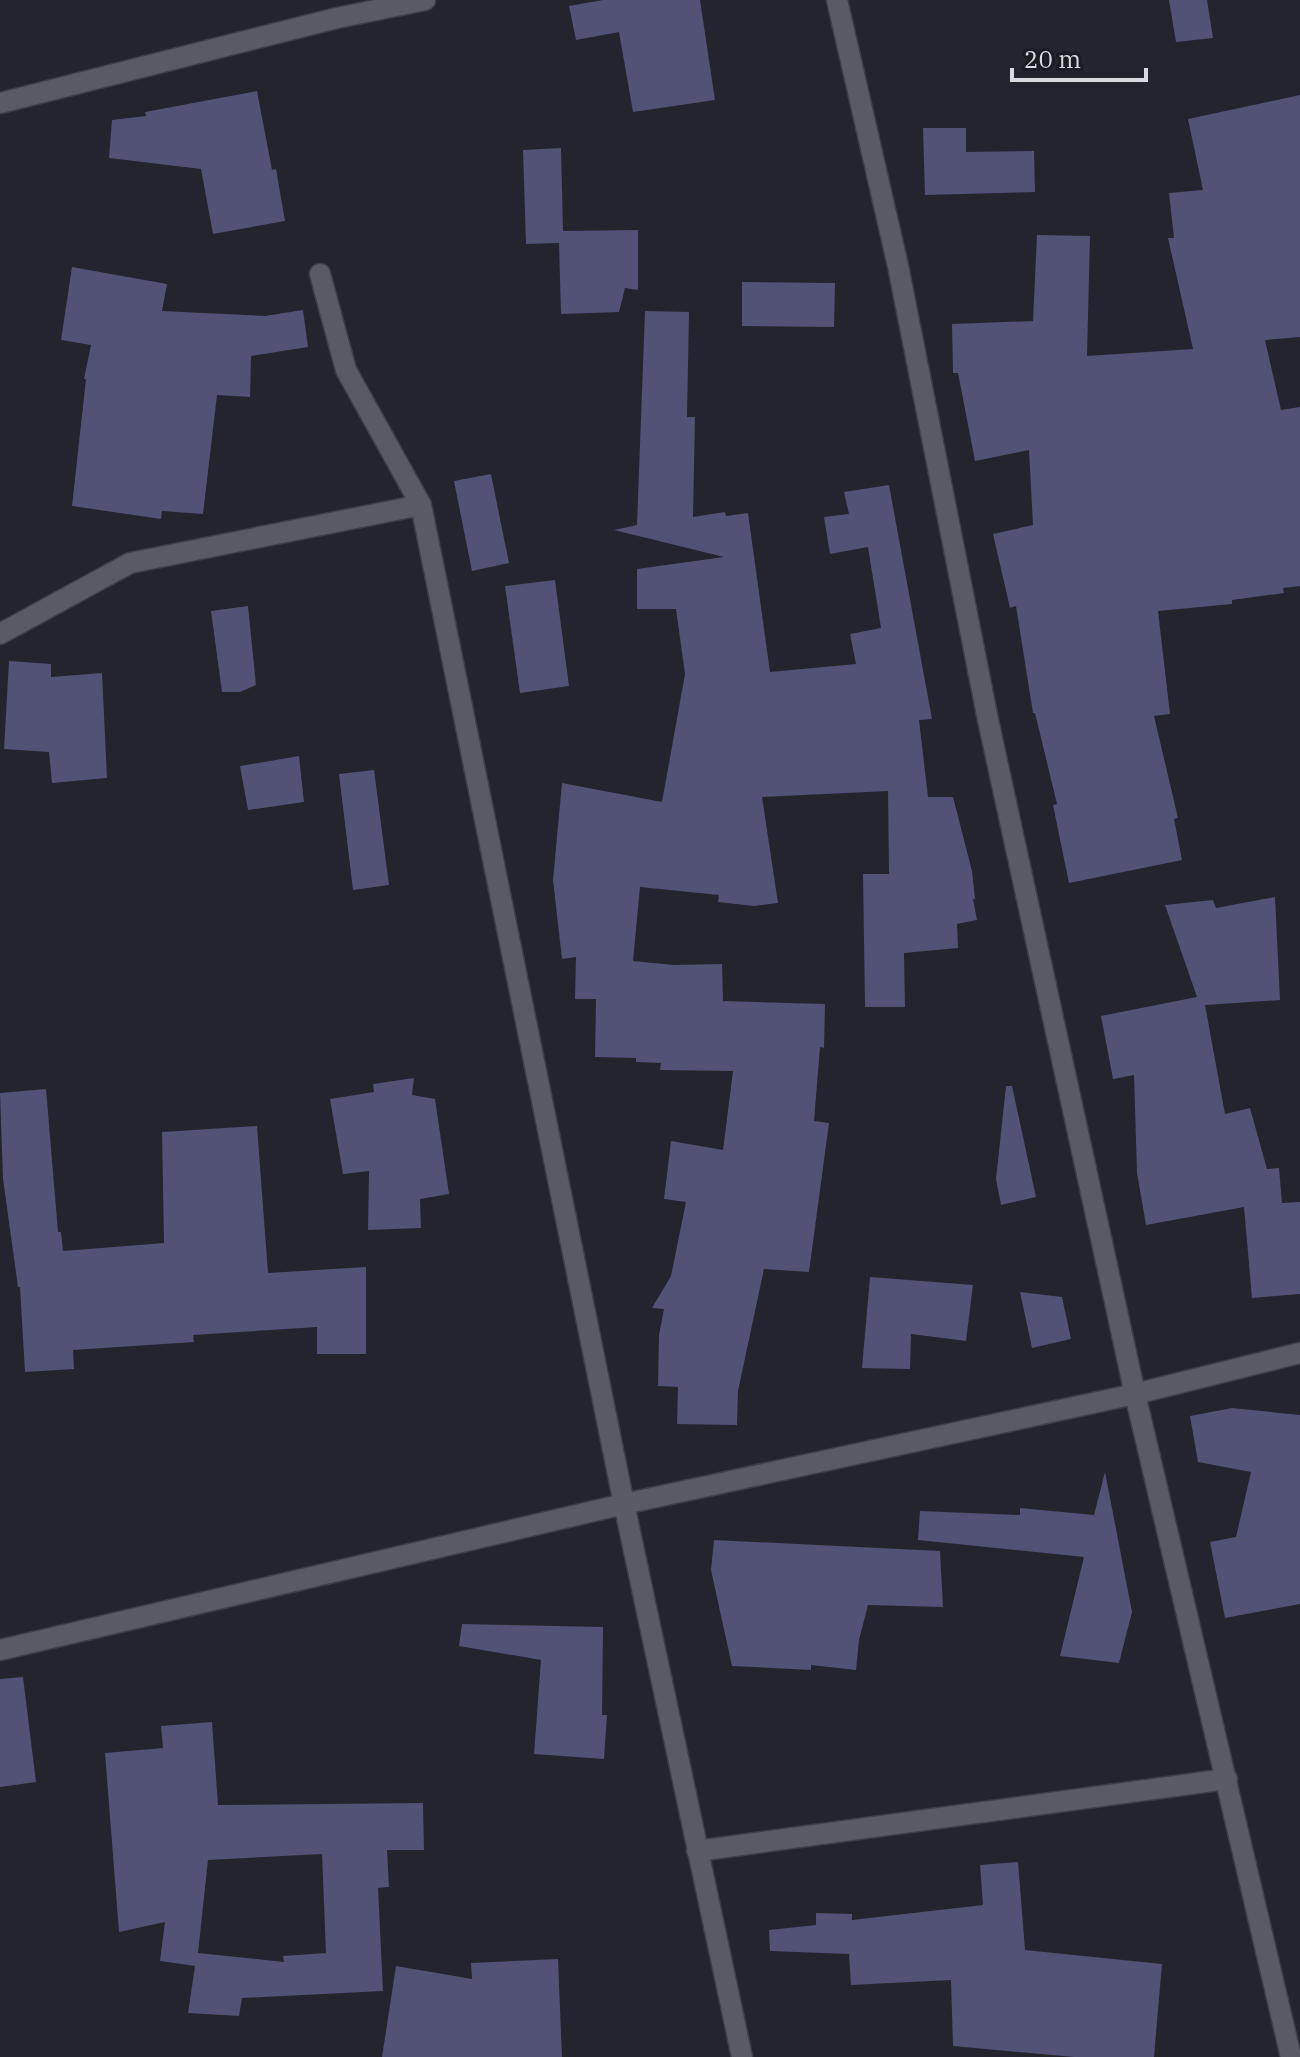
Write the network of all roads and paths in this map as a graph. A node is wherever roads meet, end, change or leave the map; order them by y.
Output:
1 (425, 0) edge
2 (837, 0) edge
3 (335, 9) edge
4 (0, 103) edge
5 (320, 274) dead end
6 (421, 505) junction
7 (0, 634) edge
8 (1300, 1353) edge
9 (1135, 1394) junction
10 (624, 1504) junction
11 (0, 1650) edge
12 (1227, 1779) junction
13 (697, 1851) junction
14 (742, 2057) edge
15 (1291, 2057) edge

1 - 3 street
2 - 9 street
3 - 4 street
5 - 6 street
6 - 7 street
6 - 10 street
8 - 9 street
9 - 10 street
9 - 12 street
10 - 11 street
10 - 13 street
12 - 13 street
12 - 15 street
13 - 14 street

